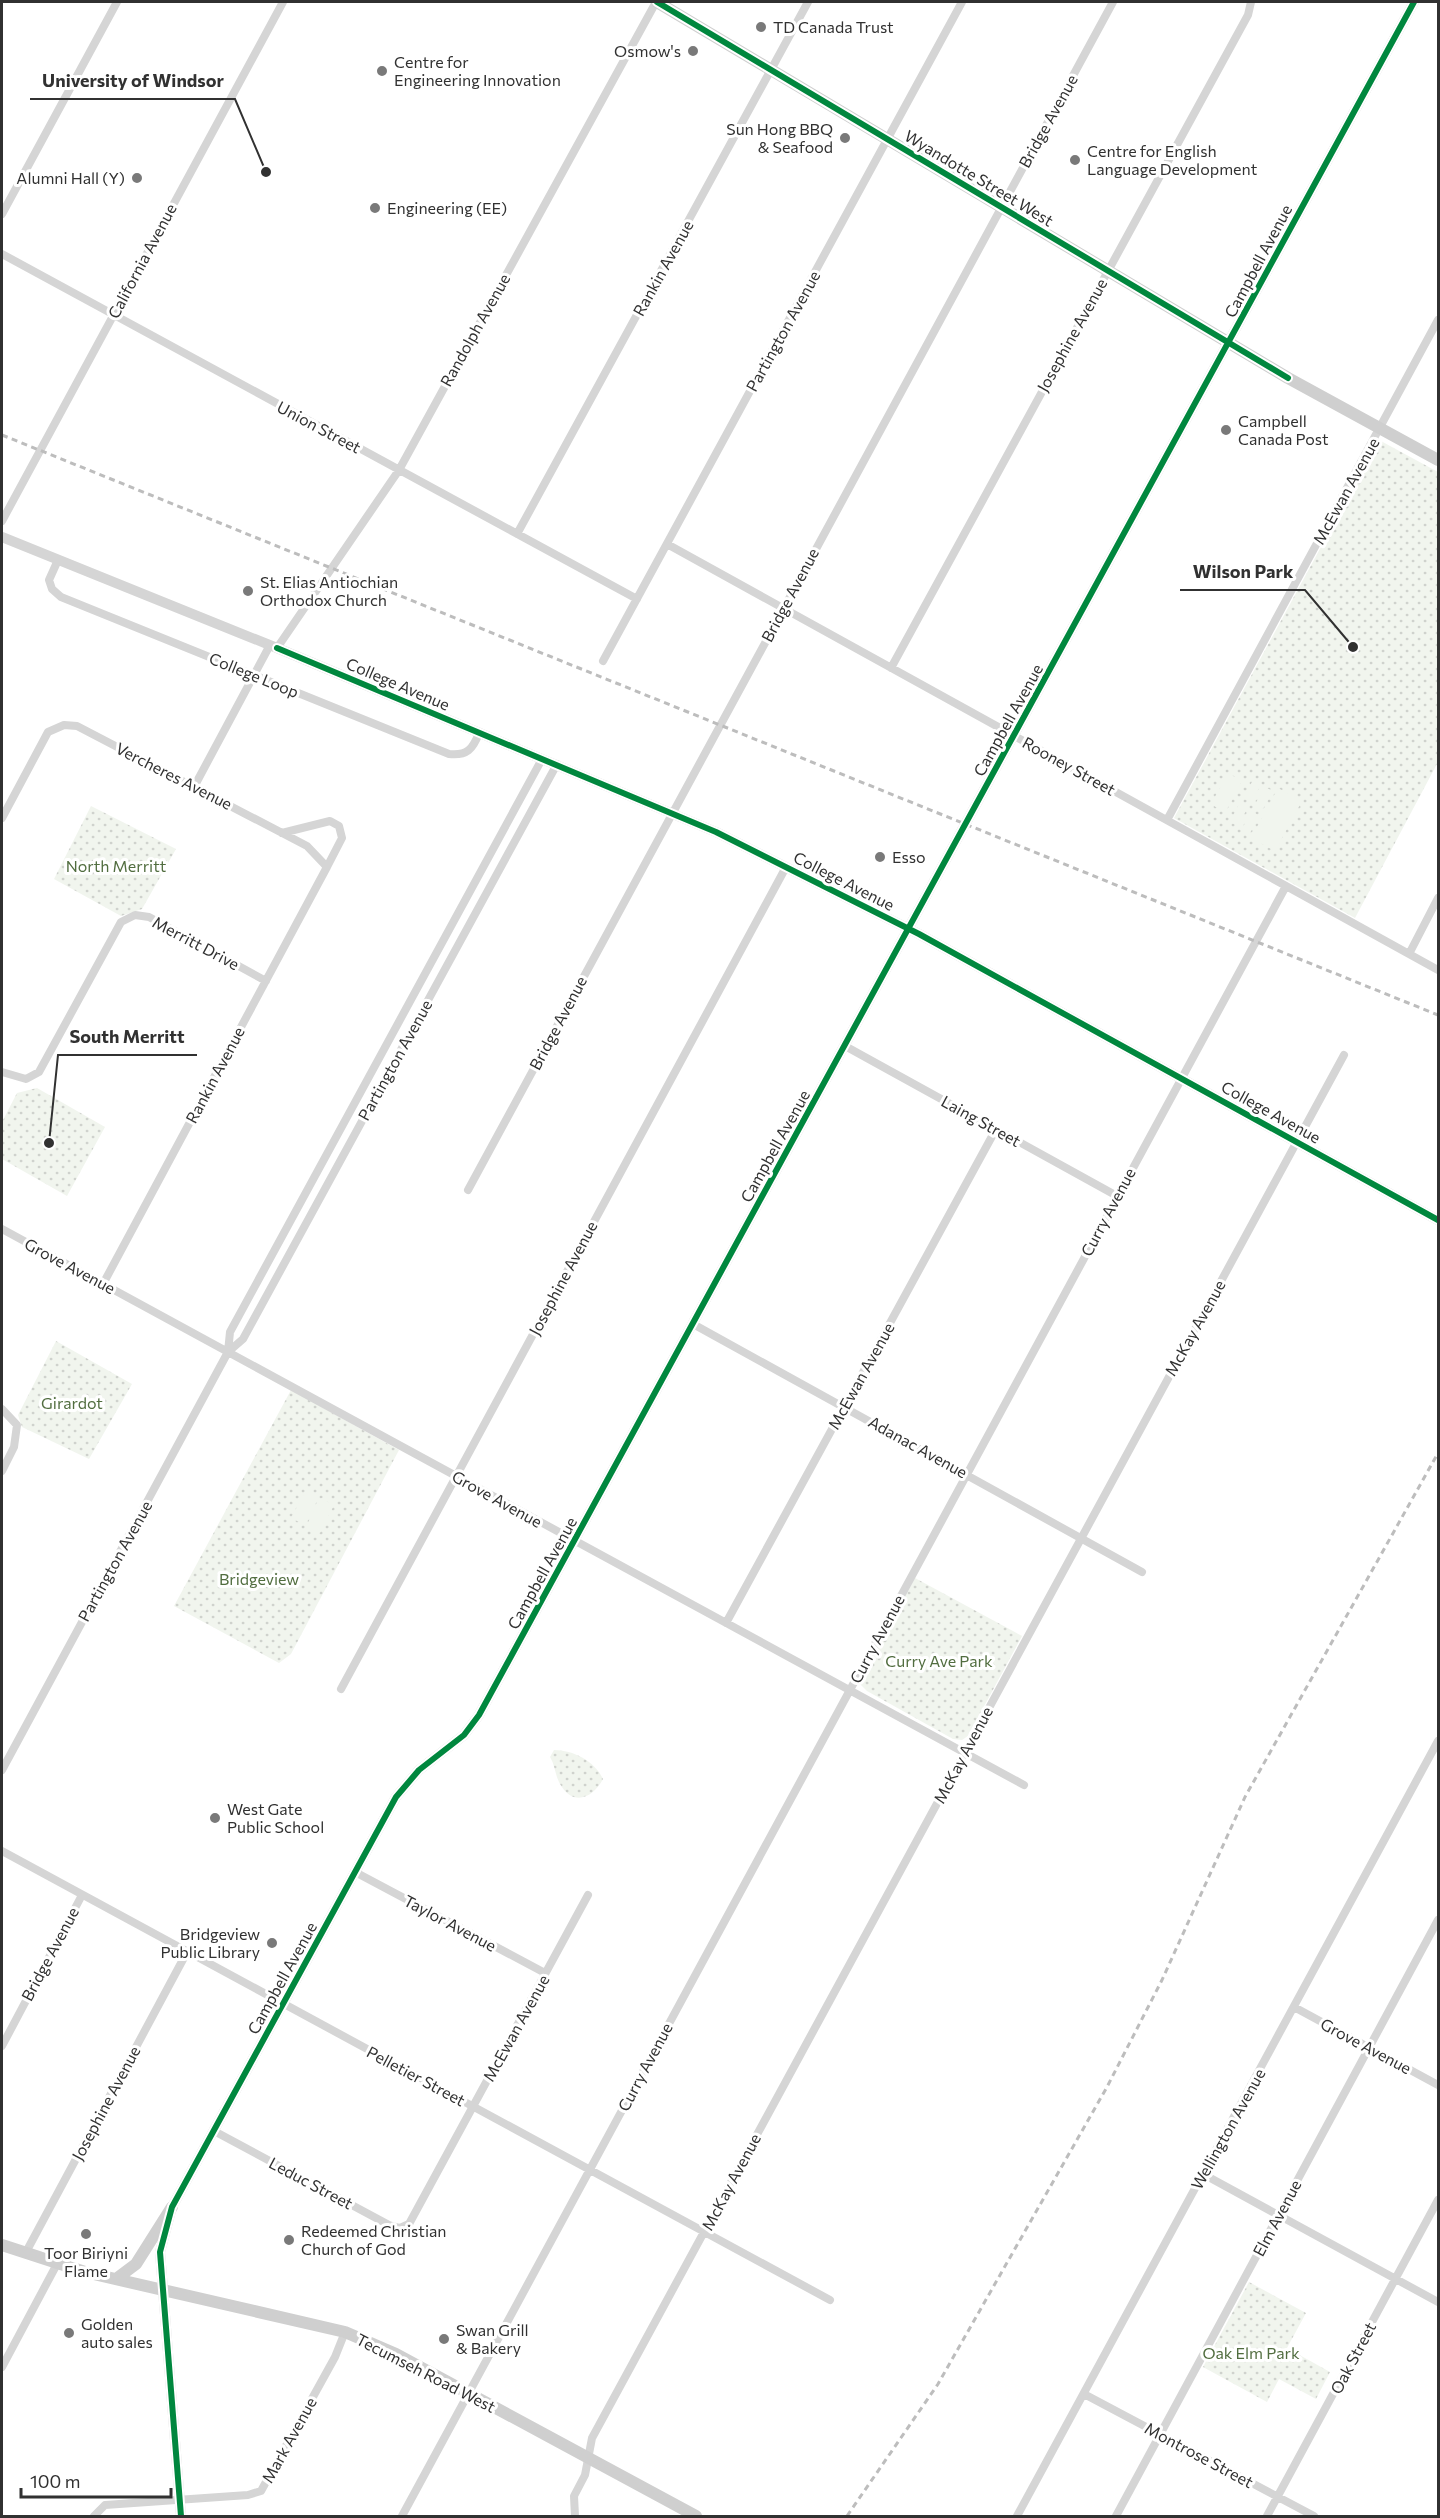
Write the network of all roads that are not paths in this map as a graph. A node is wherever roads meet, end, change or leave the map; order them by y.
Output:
1 (117, 2) edge
2 (283, 2) edge
3 (656, 2) edge
4 (808, 2) edge
5 (962, 2) edge
6 (1113, 2) edge
7 (1251, 2) edge
8 (1414, 2) edge
9 (771, 70) junction
10 (887, 139) junction
11 (1001, 207) junction
12 (2, 214) edge
13 (2, 254) edge
14 (1107, 271) junction
15 (114, 315) junction
16 (1438, 320) edge
17 (1229, 343) junction
18 (1380, 428) junction
19 (1438, 460) edge
20 (399, 470) junction
21 (2, 521) edge
22 (517, 534) junction
23 (2, 537) edge
24 (667, 544) junction
25 (58, 560) junction
26 (637, 599) junction
27 (783, 608) junction
28 (274, 646) junction
29 (603, 661) dead end
30 (891, 668) junction
31 (254, 675) junction
32 (479, 733) junction
33 (1014, 736) junction
34 (542, 759) junction
35 (557, 764) junction
36 (194, 787) junction
37 (5, 802) edge
38 (672, 812) junction
39 (2, 818) edge
40 (1167, 820) junction
41 (282, 833) junction
42 (327, 867) junction
43 (786, 867) junction
44 (1286, 886) junction
45 (1438, 898) edge
46 (909, 928) junction
47 (1409, 954) junction
48 (1438, 970) edge
49 (266, 981) junction
50 (845, 1046) junction
51 (1344, 1055) dead end
52 (2, 1072) edge
53 (1181, 1078) junction
54 (996, 1129) junction
55 (1297, 1142) junction
56 (468, 1190) dead end
57 (1117, 1196) junction
58 (1438, 1220) edge
59 (2, 1229) edge
60 (103, 1284) junction
61 (693, 1324) junction
62 (228, 1352) junction
63 (844, 1407) junction
64 (2, 1408) edge
65 (2, 1471) edge
66 (967, 1474) junction
67 (456, 1476) junction
68 (1082, 1537) junction
69 (575, 1541) junction
70 (1142, 1572) dead end
71 (726, 1623) junction
72 (341, 1689) dead end
73 (849, 1690) junction
74 (1438, 1741) edge
75 (965, 1753) junction
76 (2, 1770) edge
77 (1024, 1785) dead end
78 (2, 1851) edge
79 (355, 1872) junction
80 (82, 1895) junction
81 (588, 1895) dead end
82 (1438, 1920) edge
83 (187, 1952) junction
84 (545, 1973) junction
85 (283, 2004) junction
86 (1294, 2007) junction
87 (2, 2046) edge
88 (1369, 2048) junction
89 (1438, 2085) edge
90 (473, 2107) junction
91 (214, 2131) junction
92 (590, 2170) junction
93 (1203, 2174) junction
94 (1438, 2200) edge
95 (172, 2207) junction
96 (1279, 2216) junction
97 (409, 2224) joint
98 (704, 2232) junction
99 (2, 2245) edge
100 (25, 2254) junction
101 (57, 2264) junction
102 (116, 2279) junction
103 (1396, 2279) junction
104 (165, 2291) junction
105 (830, 2300) dead end
106 (1438, 2302) edge
107 (345, 2332) junction
108 (2, 2367) edge
109 (469, 2393) junction
110 (1084, 2394) junction
111 (1160, 2435) junction
112 (587, 2457) junction
113 (1278, 2497) junction
114 (180, 2500) junction
115 (574, 2516) edge
116 (698, 2516) edge
117 (94, 2517) edge
118 (181, 2517) edge
119 (402, 2517) edge
120 (1017, 2517) edge
121 (1116, 2517) edge
122 (1267, 2517) edge
123 (1314, 2517) edge

1 - 12 street
2 - 15 street, California Avenue
3 - 9 main road, Wyandotte Street West
3 - 20 street, Randolph Avenue
4 - 9 street, Rankin Avenue
5 - 10 street, Partington Avenue
6 - 11 street, Bridge Avenue
7 - 14 street, Josephine Avenue
8 - 17 street, Campbell Avenue
9 - 10 main road, Wyandotte Street West
9 - 22 street, Rankin Avenue
10 - 11 main road, Wyandotte Street West
10 - 24 street, Partington Avenue
11 - 14 main road, Wyandotte Street West
11 - 27 street, Bridge Avenue
13 - 15 street, Union Street
14 - 17 main road, Wyandotte Street West
14 - 30 street, Josephine Avenue
15 - 20 street, Union Street
15 - 21 street, California Avenue
16 - 18 street, McEwan Avenue
17 - 18 main road, Wyandotte Street West
17 - 33 street, Campbell Avenue
18 - 19 main road, Wyandotte Street West
18 - 40 street, McEwan Avenue
20 - 22 street, Union Street
20 - 28 street, Randolph Avenue
22 - 26 street, Union Street
23 - 25 street, College Avenue
24 - 26 street, Partington Avenue
24 - 27 street, Rooney Street
25 - 28 street, College Avenue
25 - 31 street, College Loop
26 - 29 street, Partington Avenue
27 - 30 street, Rooney Street
27 - 38 street, Bridge Avenue
28 - 31 street, Randolph Avenue
28 - 32 street, College Avenue
30 - 33 street, Rooney Street
31 - 32 street, College Loop
31 - 36 street, Randolph Avenue
32 - 34 street, College Avenue
33 - 40 street, Rooney Street
33 - 46 street, Campbell Avenue
34 - 35 street, College Avenue
34 - 62 street, Partington Avenue
35 - 38 street, College Avenue
35 - 62 street, Partington Avenue
36 - 37 street, Vercheres Avenue
36 - 41 street, Vercheres Avenue
37 - 39 street
38 - 43 street, College Avenue
38 - 56 street, Bridge Avenue
40 - 44 street, Rooney Street
41 - 42 street, Vercheres Avenue
41 - 42 street
42 - 49 street, Rankin Avenue
43 - 46 street, College Avenue
43 - 67 street, Josephine Avenue
44 - 47 street, Rooney Street
44 - 53 street, Curry Avenue
45 - 47 street
46 - 50 street, Campbell Avenue
46 - 53 street, College Avenue
47 - 48 street, Rooney Street
49 - 52 street, Merritt Drive
49 - 60 street, Rankin Avenue
50 - 54 street, Laing Street
50 - 61 street, Campbell Avenue
51 - 55 street, McKay Avenue
53 - 55 street, College Avenue
53 - 57 street, Curry Avenue
54 - 57 street, Laing Street
54 - 63 street, McEwan Avenue
55 - 58 street, College Avenue
55 - 68 street, McKay Avenue
57 - 66 street, Curry Avenue
59 - 60 street, Grove Avenue
60 - 62 street, Grove Avenue
61 - 63 street, Adanac Avenue
61 - 69 street, Campbell Avenue
62 - 67 street, Grove Avenue
62 - 76 street, Partington Avenue
63 - 66 street, Adanac Avenue
63 - 71 street, McEwan Avenue
64 - 65 street
66 - 68 street, Adanac Avenue
66 - 73 street, Curry Avenue
67 - 69 street, Grove Avenue
67 - 72 street, Josephine Avenue
68 - 70 street, Adanac Avenue
68 - 75 street, McKay Avenue
69 - 71 street, Grove Avenue
69 - 79 street, Campbell Avenue
71 - 73 street, Grove Avenue
73 - 75 street, Grove Avenue
73 - 92 street, Curry Avenue
74 - 86 street, Wellington Avenue
75 - 77 street, Grove Avenue
75 - 98 street, McKay Avenue
78 - 80 street, Pelletier Street
79 - 84 street, Taylor Avenue
79 - 85 street, Campbell Avenue
80 - 83 street, Pelletier Street
80 - 87 street, Bridge Avenue
81 - 84 street, McEwan Avenue
82 - 88 street, Elm Avenue
83 - 85 street, Pelletier Street
83 - 100 street, Josephine Avenue
84 - 90 street, McEwan Avenue
85 - 90 street, Pelletier Street
85 - 91 street, Campbell Avenue
86 - 88 street, Grove Avenue
86 - 93 street, Wellington Avenue
88 - 89 street, Grove Avenue
88 - 96 street, Elm Avenue
90 - 92 street, Pelletier Street
90 - 97 street, McEwan Avenue
91 - 95 street, Campbell Avenue
91 - 97 street, Leduc Street
92 - 98 street, Pelletier Street
92 - 109 street, Curry Avenue
93 - 96 street
93 - 110 street, Wellington Avenue
94 - 103 street, Oak Street
95 - 102 main road
95 - 104 street, Campbell Avenue
96 - 103 street
96 - 111 street, Elm Avenue
98 - 105 street, Pelletier Street
98 - 112 street, McKay Avenue
99 - 100 main road, Tecumseh Road West
100 - 101 main road, Tecumseh Road West
101 - 102 main road, Tecumseh Road West
101 - 108 street
102 - 104 main road, Tecumseh Road West
103 - 106 street
103 - 113 street, Oak Street
104 - 107 main road, Tecumseh Road West
104 - 114 street, Campbell Avenue
107 - 109 main road, Tecumseh Road West
107 - 114 street, Mark Avenue
109 - 112 main road, Tecumseh Road West
109 - 119 street, Curry Avenue
110 - 111 street, Montrose Street
110 - 120 street, Wellington Avenue
111 - 113 street, Montrose Street
111 - 121 street, Elm Avenue
112 - 115 street, McKay Avenue
112 - 116 main road, Tecumseh Road West
113 - 122 street, Oak Street
113 - 123 street, Montrose Street
114 - 117 street, Mark Avenue
114 - 118 street, Campbell Avenue

